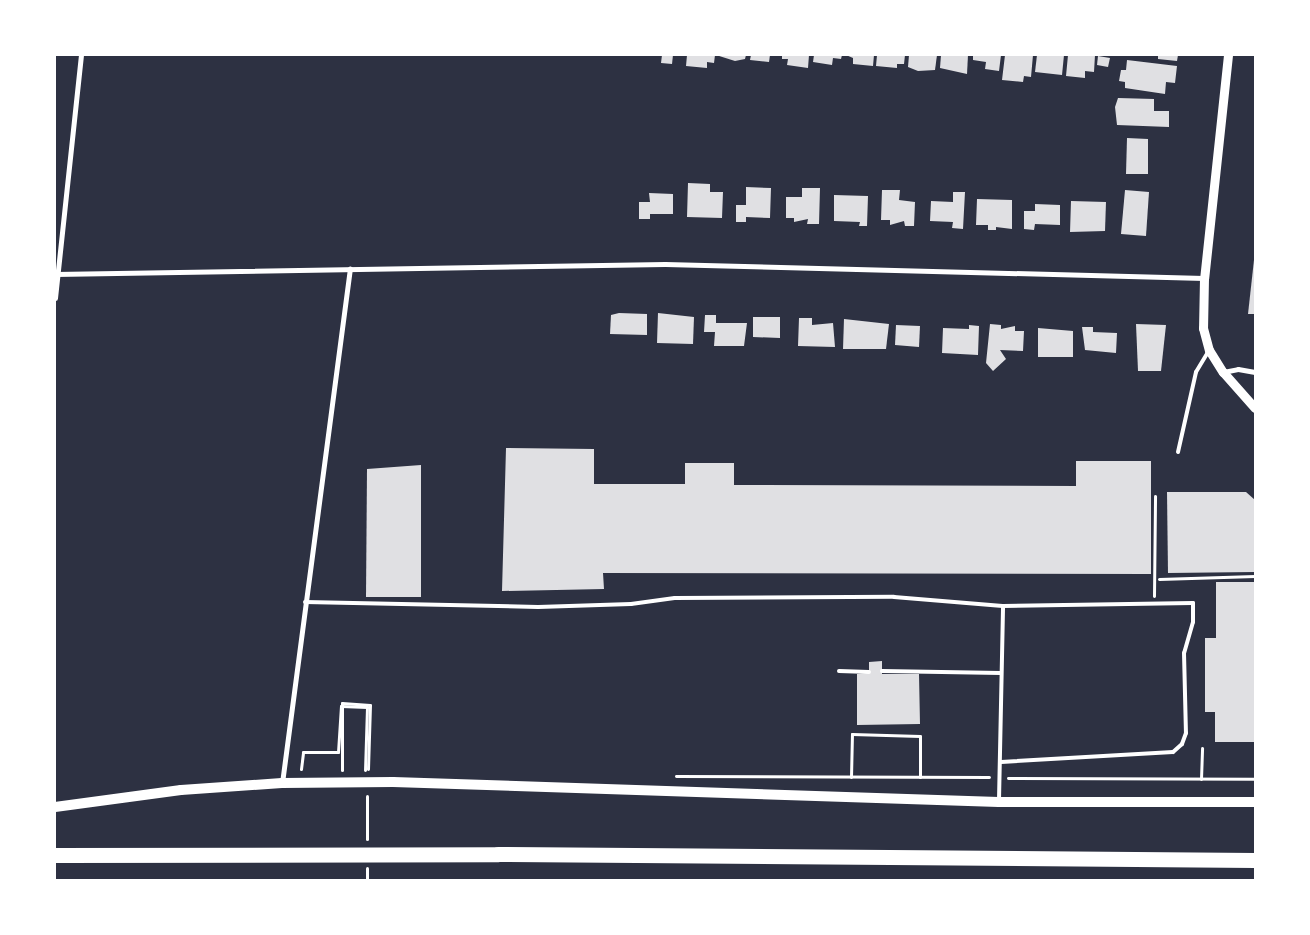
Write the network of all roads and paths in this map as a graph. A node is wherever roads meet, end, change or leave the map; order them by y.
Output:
1 (81, 55) edge
2 (1228, 55) edge
3 (350, 268) junction
4 (57, 274) edge
5 (1204, 278) junction
6 (55, 298) edge
7 (1209, 350) junction
8 (1224, 372) junction
9 (1255, 372) edge
10 (1255, 408) edge
11 (1178, 452) dead end
12 (1155, 496) dead end
13 (1255, 576) edge
14 (1159, 579) dead end
15 (305, 602) junction
16 (1154, 604) junction
17 (1003, 606) junction
18 (839, 671) dead end
19 (882, 671) dead end
20 (869, 672) dead end
21 (1001, 673) junction
22 (1202, 748) dead end
23 (1001, 762) junction
24 (368, 772) dead end
25 (301, 774) dead end
26 (851, 777) dead end
27 (920, 777) dead end
28 (1200, 778) dead end
29 (342, 780) dead end
30 (365, 780) dead end
31 (282, 783) junction
32 (367, 792) dead end
33 (367, 801) dead end
34 (999, 802) junction
35 (1255, 802) edge
36 (55, 807) edge
37 (55, 855) edge
38 (1255, 860) edge

1 - 4 street
2 - 5 street
3 - 4 street
3 - 5 street
3 - 15 street
4 - 6 street
5 - 7 street
7 - 8 street
7 - 11 lane
8 - 9 street
8 - 10 street
12 - 16 path
13 - 14 path
15 - 17 lane
15 - 31 street
16 - 17 lane
16 - 23 lane
17 - 21 lane
18 - 20 lane
19 - 21 lane
21 - 23 lane
22 - 28 path
23 - 34 lane
24 - 29 path
25 - 30 path
26 - 27 path
31 - 34 main road
31 - 36 main road
32 - 33 path
34 - 35 main road
37 - 38 highway

